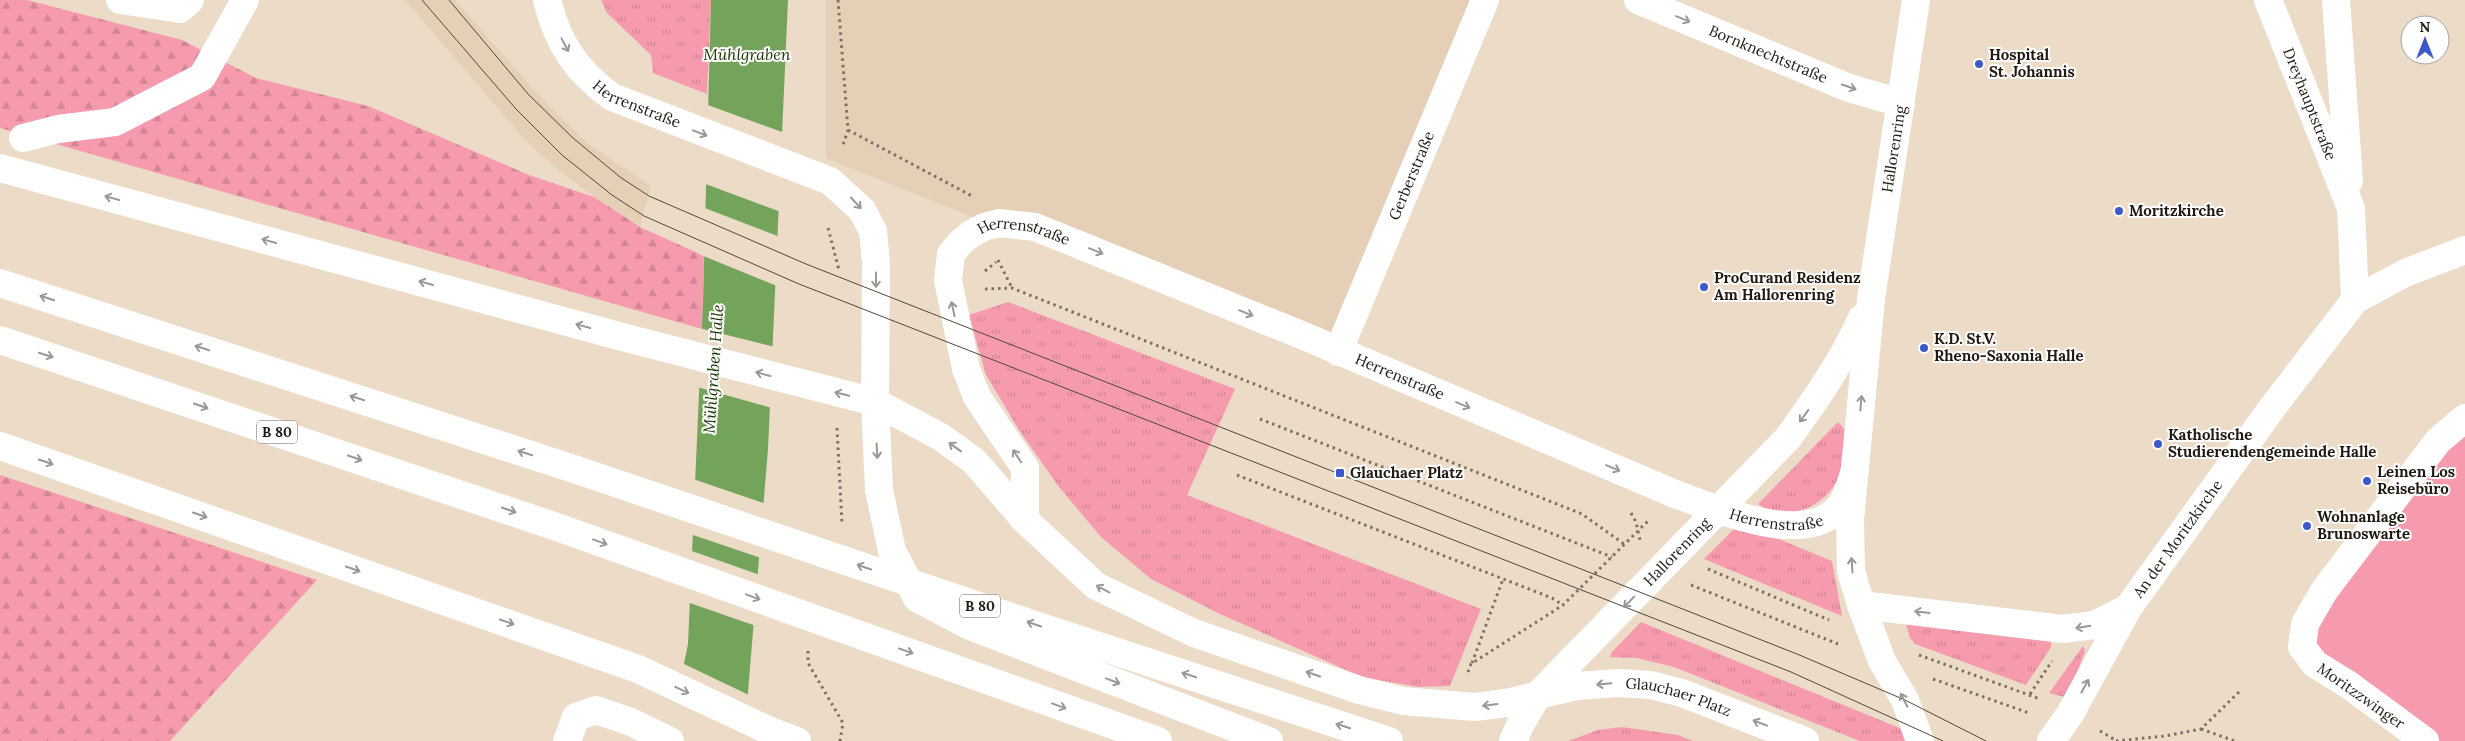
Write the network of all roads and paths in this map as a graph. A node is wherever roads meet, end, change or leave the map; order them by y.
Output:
1 (120, 0) edge
2 (190, 0) edge
3 (245, 0) edge
4 (547, 0) edge
5 (838, 0) edge
6 (1485, 0) edge
7 (1638, 0) edge
8 (1916, 0) edge
9 (2268, 0) edge
10 (2336, 0) edge
11 (1901, 103) junction
12 (848, 130) junction
13 (22, 138) dead end
14 (0, 168) edge
15 (830, 181) junction
16 (2351, 208) junction
17 (984, 227) junction
18 (830, 232) dead end
19 (2464, 253) edge
20 (841, 277) dead end
21 (0, 283) edge
22 (1012, 288) junction
23 (979, 289) dead end
24 (1871, 298) junction
25 (2355, 300) junction
26 (0, 340) edge
27 (1338, 352) junction
28 (838, 393) junction
29 (874, 402) junction
30 (2465, 418) edge
31 (1260, 419) dead end
32 (0, 446) edge
33 (1855, 470) junction
34 (1237, 475) dead end
35 (1719, 510) junction
36 (1025, 520) junction
37 (1649, 520) dead end
38 (843, 534) dead end
39 (1624, 544) junction
40 (1612, 557) junction
41 (1663, 567) junction
42 (1504, 579) junction
43 (1563, 605) junction
44 (1861, 605) junction
45 (2128, 608) junction
46 (808, 645) dead end
47 (1882, 661) junction
48 (1472, 664) junction
49 (2239, 692) dead end
50 (1538, 696) junction
51 (1456, 706) junction
52 (2201, 729) junction
53 (2056, 734) edge
54 (567, 741) edge
55 (670, 741) edge
56 (797, 741) edge
57 (840, 741) edge
58 (1158, 741) edge
59 (1269, 741) edge
60 (1389, 741) edge
61 (1513, 741) edge
62 (1805, 741) edge
63 (1920, 741) edge
64 (2116, 741) edge
65 (2235, 741) edge
66 (2425, 741) edge

1 - 2 street
3 - 13 street
4 -> 15 street, Herrenstraße
5 - 12 path
6 - 27 street, Gerberstraße
7 -> 11 street, Bornknechtstraße
8 - 11 street, Hallorenring
9 - 16 street, Dreyhauptstraße
10 - 16 street, Dreyhauptstraße
11 - 24 street, Hallorenring
12 - 15 path
12 - 17 path
28 -> 14 street, Glauchaer Platz
15 -> 29 street, Herrenstraße
16 - 25 street, Dreyhauptstraße
17 - 22 path
17 -> 27 street, Herrenstraße
36 -> 17 street, Herrenstraße
18 - 20 path
19 - 25 street, An der Moritzkirche
60 -> 21 street, B 80
22 - 23 path
22 - 39 path
33 -> 24 street, Hallorenring
24 -> 35 street, Hallorenring
25 - 45 street, An der Moritzkirche
26 -> 58 street, B 80
27 -> 35 street, Herrenstraße
29 -> 28 street, Glauchaer Platz
28 - 38 path
36 -> 29 street, Glauchaer Platz
29 -> 59 street, Herrenstraße
30 - 66 street, Moritzzwinger
31 - 40 path
32 -> 56 street
33 - 35 street, Herrenstraße
44 -> 33 street, Hallorenring
34 - 42 path
35 - 41 street, Hallorenring
51 -> 36 street, Glauchaer Platz
37 - 39 path
39 - 40 path
40 - 43 path
41 - 47 path
41 -> 50 street, Hallorenring
42 - 43 path
42 - 48 path
43 - 48 path
45 -> 44 street
44 - 47 street, Hallorenring
53 -> 45 street, An der Moritzkirche
46 - 57 path
47 - 53 path
63 -> 47 street, Hallorenring
48 - 51 path
49 - 52 path
50 -> 51 street, Glauchaer Platz
50 - 61 street
62 -> 50 street, Glauchaer Platz
52 - 64 path
52 - 65 path
54 - 55 street

